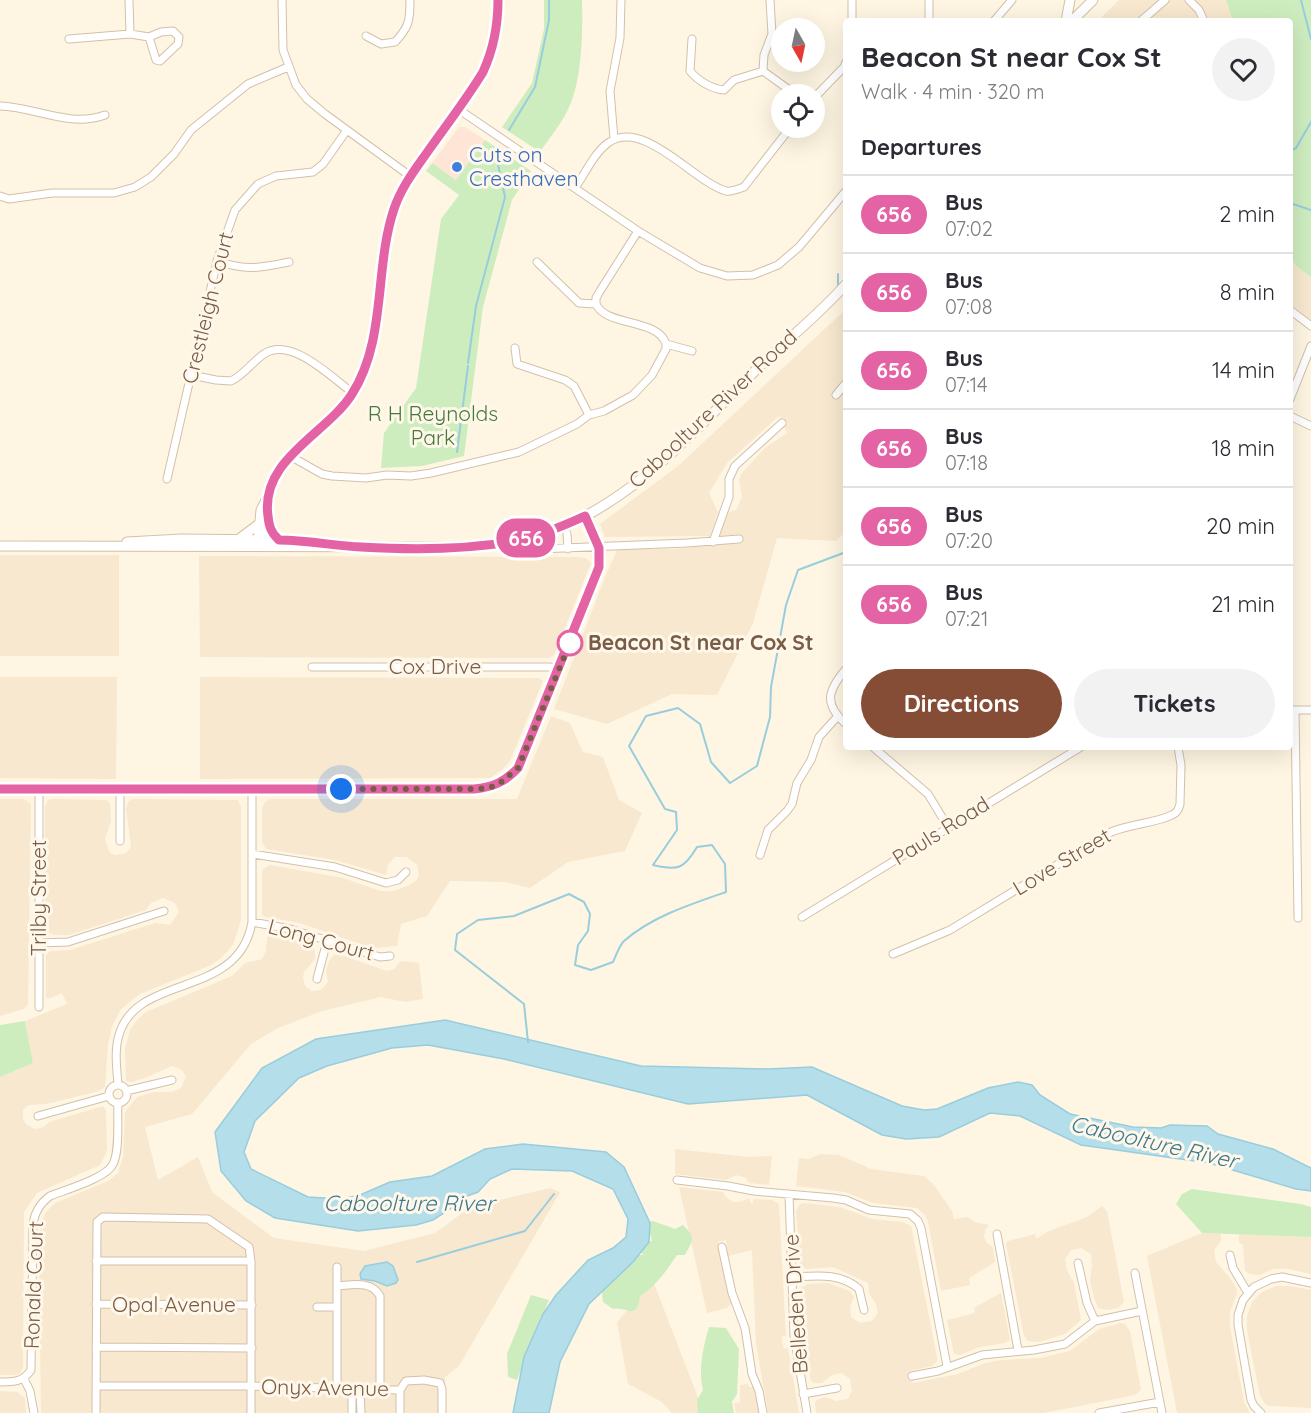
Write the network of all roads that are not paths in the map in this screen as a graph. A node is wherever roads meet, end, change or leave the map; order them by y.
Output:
1 (129, 0) edge
2 (282, 0) edge
3 (410, 0) edge
4 (498, 0) edge
5 (621, 0) edge
6 (770, 0) edge
7 (852, 0) edge
8 (929, 0) edge
9 (1012, 0) edge
10 (1070, 0) edge
11 (1093, 0) edge
12 (1165, 0) edge
13 (1190, 0) edge
14 (852, 18) edge
15 (929, 18) edge
16 (997, 18) edge
17 (1067, 18) edge
18 (1075, 18) edge
19 (1144, 18) edge
20 (1203, 18) edge
21 (130, 34) junction
22 (366, 36) dead end
23 (149, 37) junction
24 (69, 39) dead end
25 (692, 39) dead end
26 (288, 67) junction
27 (843, 68) edge
28 (763, 71) junction
29 (781, 84) edge
30 (825, 87) edge
31 (0, 106) edge
32 (458, 109) junction
33 (105, 115) dead end
34 (347, 130) junction
35 (782, 138) edge
36 (615, 139) junction
37 (410, 176) junction
38 (575, 188) junction
39 (843, 194) edge
40 (0, 196) edge
41 (638, 231) junction
42 (217, 261) junction
43 (289, 262) dead end
44 (537, 262) dead end
45 (843, 287) edge
46 (596, 303) junction
47 (1293, 312) edge
48 (1311, 326) edge
49 (666, 344) junction
50 (1311, 346) edge
51 (515, 348) dead end
52 (692, 351) dead end
53 (191, 375) junction
54 (843, 387) edge
55 (1293, 391) edge
56 (353, 393) junction
57 (836, 395) dead end
58 (589, 415) junction
59 (1293, 417) edge
60 (782, 423) dead end
61 (1311, 426) edge
62 (290, 456) junction
63 (166, 478) dead end
64 (268, 496) junction
65 (267, 512) junction
66 (585, 516) junction
67 (259, 524) junction
68 (567, 534) dead end
69 (239, 539) junction
70 (740, 539) dead end
71 (279, 540) junction
72 (713, 542) junction
73 (259, 544) junction
74 (0, 546) edge
75 (104, 546) junction
76 (360, 547) junction
77 (599, 548) junction
78 (539, 549) dead end
79 (568, 549) junction
80 (312, 667) dead end
81 (558, 671) junction
82 (843, 673) edge
83 (1293, 710) edge
84 (1311, 710) edge
85 (838, 716) junction
86 (843, 721) edge
87 (877, 750) edge
88 (1076, 750) edge
89 (1178, 750) edge
90 (0, 789) edge
91 (39, 789) junction
92 (120, 789) junction
93 (252, 789) junction
94 (948, 827) junction
95 (120, 841) dead end
96 (252, 854) junction
97 (760, 855) dead end
98 (406, 872) dead end
99 (164, 911) dead end
100 (802, 917) dead end
101 (1298, 918) dead end
102 (252, 922) junction
103 (327, 941) junction
104 (39, 943) junction
105 (892, 954) dead end
106 (390, 956) dead end
107 (317, 979) dead end
108 (39, 1007) dead end
109 (172, 1080) dead end
110 (118, 1085) junction
111 (126, 1091) junction
112 (109, 1096) junction
113 (118, 1103) junction
114 (38, 1116) dead end
115 (677, 1180) dead end
116 (789, 1194) junction
117 (997, 1234) dead end
118 (723, 1247) dead end
119 (1230, 1255) dead end
120 (96, 1261) junction
121 (252, 1262) junction
122 (1078, 1263) dead end
123 (337, 1267) dead end
124 (1135, 1273) dead end
125 (792, 1277) junction
126 (1311, 1283) edge
127 (337, 1286) junction
128 (1248, 1293) junction
129 (96, 1304) junction
130 (252, 1305) junction
131 (337, 1306) junction
132 (317, 1307) dead end
133 (864, 1310) dead end
134 (1142, 1311) junction
135 (1095, 1321) junction
136 (96, 1347) junction
137 (252, 1348) junction
138 (1018, 1350) junction
139 (947, 1366) junction
140 (912, 1376) dead end
141 (24, 1379) junction
142 (0, 1382) edge
143 (96, 1386) junction
144 (251, 1386) junction
145 (837, 1388) dead end
146 (337, 1389) junction
147 (356, 1390) junction
148 (380, 1390) junction
149 (400, 1390) junction
150 (803, 1394) junction
151 (1160, 1402) junction
152 (34, 1413) edge
153 (96, 1413) edge
154 (251, 1413) edge
155 (352, 1413) edge
156 (361, 1413) edge
157 (400, 1413) edge
158 (442, 1413) edge
159 (763, 1413) edge
160 (807, 1413) edge
161 (1100, 1413) edge
162 (1162, 1413) edge
163 (1262, 1413) edge

1 - 21 street
2 - 26 street
3 - 22 street
4 - 32 street
5 - 36 street
6 - 28 street
7 - 14 street
8 - 15 street
9 - 16 street
10 - 17 main road
11 - 18 main road
12 - 19 street
13 - 20 street
21 - 23 street
21 - 24 street
23 - 23 street
25 - 28 street
26 - 34 street
26 - 40 street
27 - 30 street
28 - 29 street
31 - 33 street
32 - 37 street
32 - 38 street
34 - 37 street
34 - 42 street, Crestleigh Court
35 - 36 street
36 - 38 street
37 - 56 street
38 - 41 street
39 - 41 street
41 - 46 street
42 - 43 street
42 - 53 street, Crestleigh Court
44 - 46 street
45 - 66 main road, Caboolture River Road
46 - 49 street
47 - 48 street
49 - 52 street
49 - 58 street
50 - 55 street
51 - 58 street
53 - 56 street
53 - 63 street, Crestleigh Court
54 - 57 street
56 - 62 street
58 - 62 street
59 - 61 street
60 - 72 street
62 - 64 street
64 - 65 street
64 - 67 street
65 - 71 main road
65 - 73 street
66 - 76 main road, Caboolture River Road
66 - 77 street
67 - 69 main road
67 - 73 street
68 - 79 street
69 - 73 main road, Caboolture River Road
69 - 75 main road, Caboolture River Road
70 - 72 street
71 - 73 main road, Caboolture River Road
71 - 76 main road, Caboolture River Road
72 - 77 street
73 - 75 main road, Caboolture River Road
73 - 76 main road, Caboolture River Road
74 - 75 main road, Caboolture River Road
77 - 79 street
77 - 81 street
78 - 79 street
80 - 81 street, Cox Drive
81 - 93 street
82 - 85 street
83 - 84 street
83 - 101 street
85 - 86 street
85 - 97 street
87 - 94 street
88 - 94 street, Pauls Road
89 - 105 street, Love Street
90 - 91 street
91 - 92 street
91 - 104 street, Trilby Street
92 - 93 street
92 - 95 street
93 - 96 street
94 - 100 street, Pauls Road
96 - 98 street
96 - 102 street
99 - 104 street
102 - 103 street, Long Court
102 - 110 street
103 - 106 street, Long Court
103 - 107 street
104 - 108 street, Trilby Street
109 - 111 street
110 - 111 street
110 - 112 street
111 - 113 street
112 - 113 street
112 - 114 street
113 - 141 street, Ronald Court
115 - 116 street
116 - 125 street, Belleden Drive
116 - 139 street
117 - 138 street
118 - 159 street
119 - 128 street
120 - 121 street
120 - 121 street
120 - 129 street
121 - 130 street
122 - 135 street
123 - 127 street
124 - 134 street
125 - 133 street
125 - 150 street, Belleden Drive
126 - 128 street
127 - 131 street
127 - 148 street
128 - 163 street
129 - 130 street, Opal Avenue
129 - 136 street
130 - 137 street
131 - 132 street
131 - 146 street
134 - 135 street
134 - 151 street
135 - 138 street
136 - 137 street
136 - 143 street
137 - 144 street
138 - 139 street
139 - 140 street
141 - 142 street, Ronald Court
141 - 152 street
143 - 144 street, Onyx Avenue
143 - 153 street
144 - 146 street, Onyx Avenue
144 - 154 street
145 - 150 street
146 - 147 street, Onyx Avenue
147 - 148 street, Onyx Avenue
147 - 155 street
147 - 156 street
148 - 149 street, Onyx Avenue
149 - 157 street
149 - 158 street
150 - 160 street, Belleden Drive
151 - 161 street
151 - 162 street

